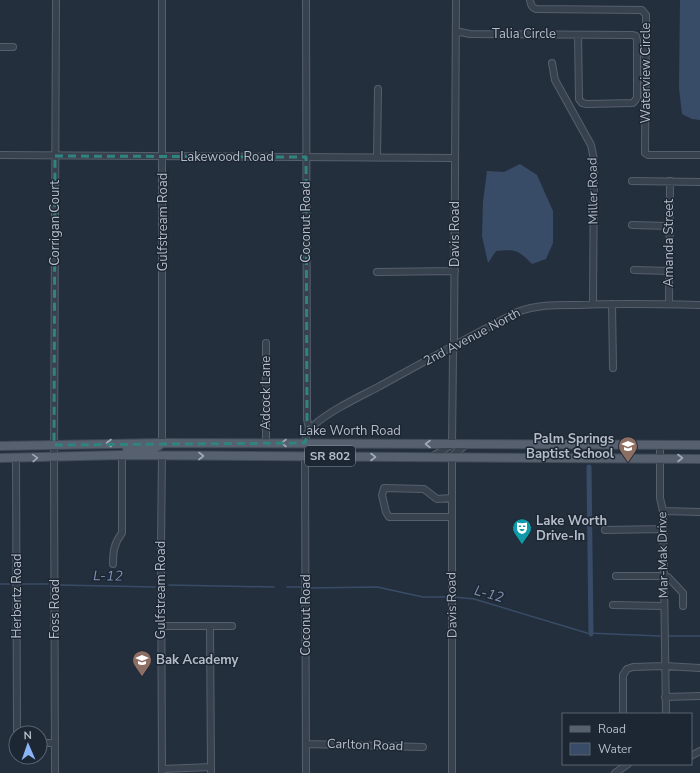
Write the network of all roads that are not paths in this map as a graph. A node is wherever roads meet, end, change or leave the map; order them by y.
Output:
1 (56, 0) edge
2 (162, 0) edge
3 (306, 0) edge
4 (456, 0) edge
5 (530, 0) edge
6 (456, 34) junction
7 (578, 35) junction
8 (13, 47) dead end
9 (0, 48) edge
10 (552, 63) dead end
11 (378, 88) dead end
12 (0, 155) edge
13 (700, 155) edge
14 (55, 156) junction
15 (163, 156) junction
16 (306, 157) junction
17 (377, 158) junction
18 (455, 158) junction
19 (632, 181) dead end
20 (670, 181) junction
21 (700, 182) edge
22 (632, 225) dead end
23 (669, 226) junction
24 (634, 270) dead end
25 (455, 271) junction
26 (669, 271) junction
27 (377, 272) dead end
28 (593, 304) junction
29 (612, 304) junction
30 (669, 304) junction
31 (700, 305) edge
32 (266, 343) dead end
33 (454, 346) junction
34 (613, 368) dead end
35 (309, 429) junction
36 (162, 443) junction
37 (201, 443) junction
38 (266, 443) junction
39 (305, 443) junction
40 (344, 443) junction
41 (452, 444) junction
42 (467, 444) junction
43 (54, 445) junction
44 (660, 445) junction
45 (700, 445) edge
46 (0, 446) edge
47 (122, 455) junction
48 (162, 455) junction
49 (269, 456) junction
50 (305, 456) junction
51 (54, 457) junction
52 (432, 457) junction
53 (452, 457) junction
54 (0, 458) edge
55 (16, 458) junction
56 (660, 458) junction
57 (700, 459) edge
58 (452, 498) junction
59 (663, 511) junction
60 (700, 512) edge
61 (452, 517) junction
62 (662, 529) junction
63 (605, 530) dead end
64 (113, 564) dead end
65 (616, 576) dead end
66 (663, 576) junction
67 (613, 605) dead end
68 (663, 606) junction
69 (683, 606) dead end
70 (161, 626) junction
71 (210, 626) junction
72 (232, 626) dead end
73 (665, 666) junction
74 (700, 668) edge
75 (700, 696) edge
76 (665, 697) junction
77 (623, 713) edge
78 (666, 713) edge
79 (17, 725) edge
80 (48, 743) edge
81 (55, 743) junction
82 (306, 744) junction
83 (423, 747) dead end
84 (627, 765) edge
85 (211, 770) edge
86 (162, 771) edge
87 (55, 773) edge
88 (306, 773) edge
89 (452, 773) edge
90 (615, 773) edge

1 - 14 street, Corrigan Court
2 - 15 street, Gulfstream Road
3 - 16 street, Coconut Road
4 - 6 street, Davis Road
5 - 13 street, Waterview Circle
6 - 7 street, Talia Circle
6 - 18 street, Davis Road
7 - 7 street, Talia Circle
8 - 9 street
10 - 28 street, Miller Road
11 - 17 street
12 - 14 street, Lakewood Road
14 - 15 street, Lakewood Road
14 - 43 street, Corrigan Court
15 - 16 street, Lakewood Road
15 - 36 street, Gulfstream Road
16 - 17 street, Lakewood Road
16 - 35 street, Coconut Road
17 - 18 street, Lakewood Road
18 - 25 street, Davis Road
19 - 20 street
20 - 21 street
20 - 23 street, Amanda Street
22 - 23 street
23 - 26 street, Amanda Street
24 - 26 street
25 - 27 street
25 - 33 street, Davis Road
26 - 30 street, Amanda Street
28 - 29 street, 2nd Avenue North
28 - 33 street, 2nd Avenue North
29 - 30 street, 2nd Avenue North
29 - 34 street
30 - 31 street, 2nd Avenue North
32 - 38 street, Adcock Lane
33 - 35 street, 2nd Avenue North
33 - 41 street, Davis Road
35 - 39 street, Coconut Road
36 - 37 main road, Lake Worth Road / SR 802
36 -> 43 main road, Lake Worth Road / SR 802
36 - 47 main road
37 - 38 main road, Lake Worth Road / SR 802
37 - 48 main road
39 -> 38 main road, Lake Worth Road / SR 802
39 - 40 main road, Lake Worth Road / SR 802
39 - 49 main road
41 -> 40 main road, Lake Worth Road / SR 802
40 - 50 main road
41 - 42 main road, Lake Worth Road / SR 802
41 - 52 street
42 - 44 main road, Lake Worth Road / SR 802
42 - 53 street
43 - 46 main road, Lake Worth Road / SR 802
43 - 51 street, Foss Road
44 - 45 main road, Lake Worth Road / SR 802
44 - 56 street, Mar-Mak Drive
47 - 48 main road, Lake Worth Road / SR 802
47 - 51 main road, Lake Worth Road / SR 802
47 - 64 street
48 -> 49 main road, Lake Worth Road / SR 802
48 - 70 street, Gulfstream Road
49 - 50 main road, Lake Worth Road / SR 802
50 -> 52 main road, Lake Worth Road / SR 802
50 - 82 street, Coconut Road
55 -> 51 main road, Lake Worth Road / SR 802
51 - 81 street, Foss Road
52 - 53 main road, Lake Worth Road / SR 802
53 - 56 main road, Lake Worth Road / SR 802
53 - 58 street, Davis Road
54 - 55 main road, Lake Worth Road / SR 802
55 - 79 street, Herbertz Road
56 -> 57 main road, Lake Worth Road / SR 802
56 - 59 street, Mar-Mak Drive
58 - 61 street, Davis Road
58 - 61 street
59 - 60 street
59 - 62 street, Mar-Mak Drive
61 - 89 street, Davis Road
62 - 63 street
62 - 66 street, Mar-Mak Drive
65 - 66 street
66 - 68 street, Mar-Mak Drive
66 - 69 street
67 - 68 street
68 - 73 street, Mar-Mak Drive
70 - 71 street
70 - 86 street, Gulfstream Road
71 - 72 street
71 - 85 street
73 - 74 street
73 - 76 street, Mar-Mak Drive
73 - 77 street
75 - 76 street
76 - 78 street, Mar-Mak Drive
80 - 81 street
81 - 87 street, Foss Road
82 - 83 street, Carlton Road
82 - 88 street, Coconut Road
84 - 90 street
85 - 86 street

